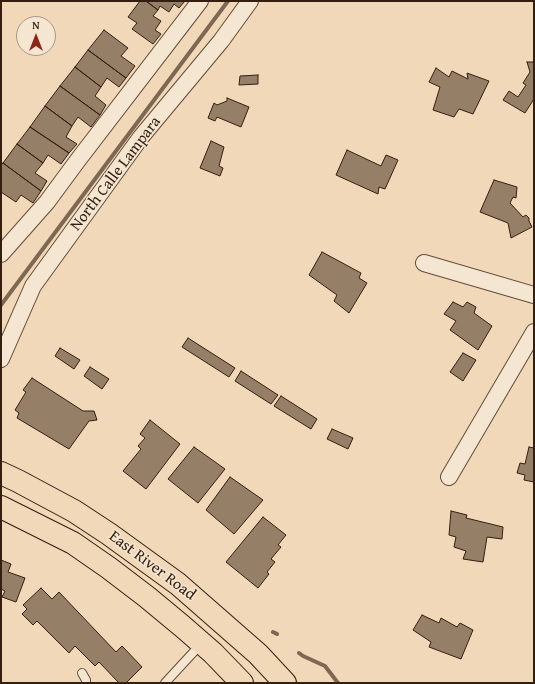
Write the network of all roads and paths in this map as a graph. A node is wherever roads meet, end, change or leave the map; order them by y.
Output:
1 (200, 1) edge
2 (250, 1) edge
3 (1, 254) edge
4 (424, 263) dead end
5 (534, 295) edge
6 (534, 332) edge
7 (1, 359) edge
8 (1, 473) edge
9 (449, 477) dead end
10 (1, 506) edge
11 (202, 643) junction
12 (82, 673) dead end
13 (86, 683) edge
14 (165, 683) edge
15 (242, 683) edge
16 (285, 683) edge

1 - 3 street
2 - 7 street, North Calle Lampara
4 - 5 street
6 - 9 street
8 - 16 main road, East River Road
10 - 11 main road, East River Road
11 - 14 lane
11 - 15 main road, East River Road
12 - 13 lane

